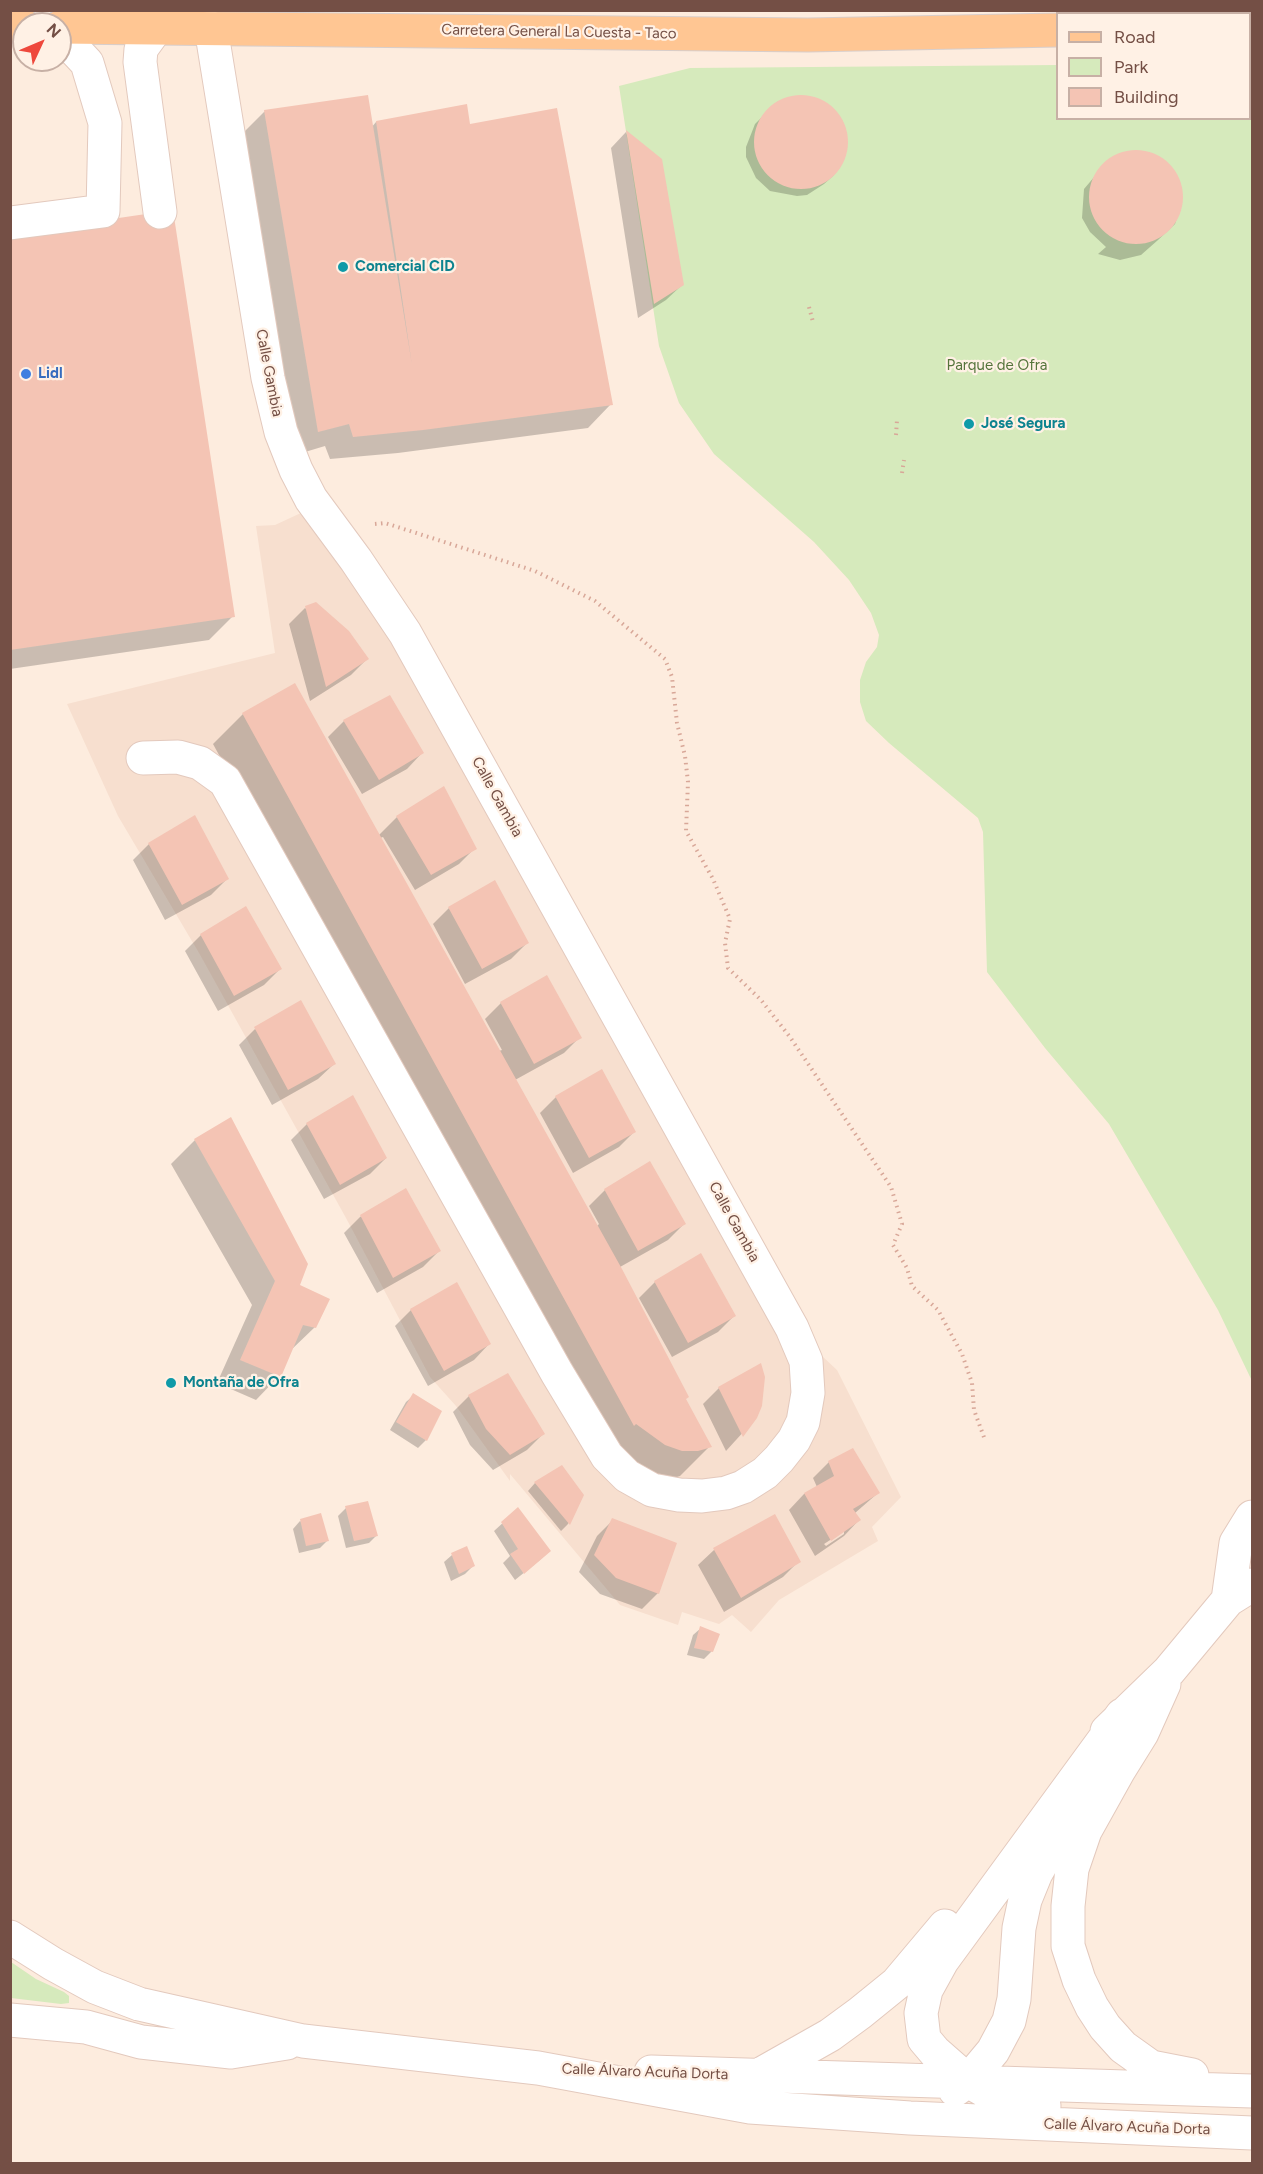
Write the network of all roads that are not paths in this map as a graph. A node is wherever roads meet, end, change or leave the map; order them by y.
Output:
1 (72, 27) edge
2 (157, 27) junction
3 (211, 28) junction
4 (1056, 30) edge
5 (72, 47) edge
6 (160, 212) dead end
7 (10, 223) edge
8 (143, 758) dead end
9 (1252, 1517) edge
10 (1240, 1593) edge
11 (1170, 1671) junction
12 (1122, 1715) junction
13 (1119, 1770) junction
14 (10, 1937) edge
15 (10, 2020) edge
16 (303, 2041) junction
17 (538, 2068) junction
18 (756, 2076) junction
19 (968, 2081) junction
20 (1252, 2086) edge
21 (1252, 2091) edge
22 (750, 2107) junction
23 (1252, 2123) edge
24 (1252, 2133) edge

1 - 2 main road, Carretera General La Cuesta - Taco
2 - 3 main road, Carretera General La Cuesta - Taco
2 - 6 street
3 - 4 main road, Carretera General La Cuesta - Taco
3 - 8 street, Calle Gambia
5 - 7 street
9 - 10 street
10 - 11 street
11 - 12 street
11 - 13 street
12 - 18 street
12 - 19 street
13 - 19 street
13 - 20 street
14 - 16 street
15 - 16 street
16 - 17 street
17 - 18 street, Calle Álvaro Acuña Dorta
17 - 22 street, Calle Álvaro Acuña Dorta
18 - 19 street, Calle Álvaro Acuña Dorta
19 - 21 street, Calle Álvaro Acuña Dorta
19 - 22 street, Calle Álvaro Acuña Dorta
19 - 23 street
22 - 24 street, Calle Álvaro Acuña Dorta

